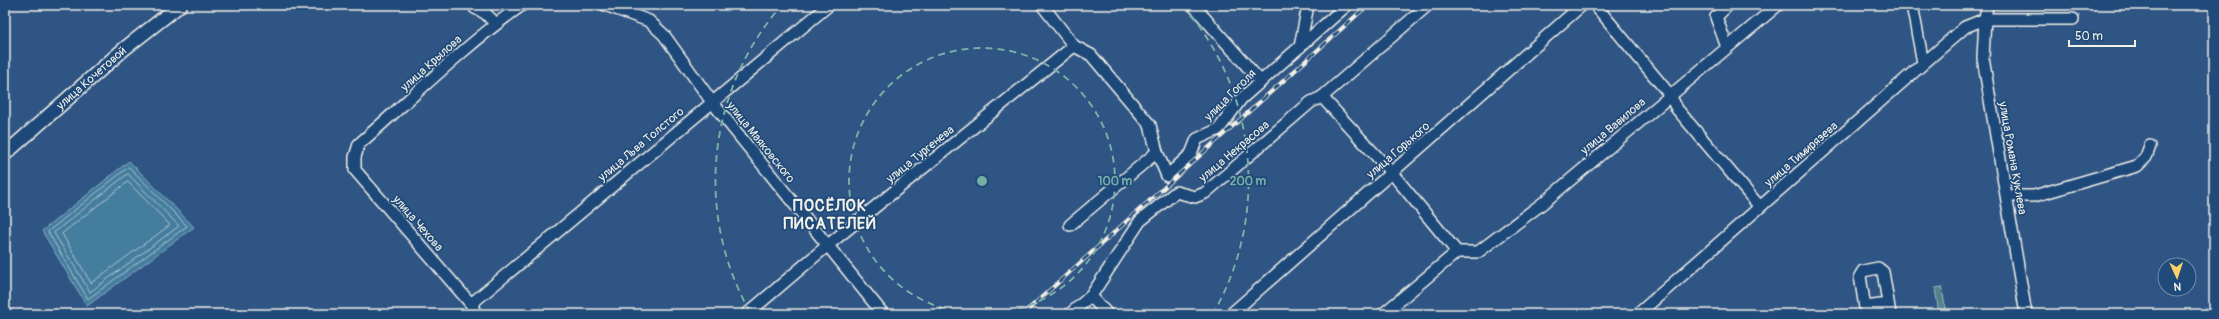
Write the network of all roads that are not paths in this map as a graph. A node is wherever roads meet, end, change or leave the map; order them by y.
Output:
1 (180, 5) edge
2 (522, 5) edge
3 (605, 5) edge
4 (829, 5) edge
5 (1042, 5) edge
6 (1193, 5) edge
7 (1308, 5) edge
8 (1347, 5) edge
9 (1428, 5) edge
10 (1582, 5) edge
11 (1595, 5) edge
12 (1728, 5) edge
13 (1778, 5) edge
14 (1912, 5) edge
15 (1988, 5) edge
16 (477, 6) edge
17 (1985, 18) junction
18 (2073, 18) dead end
19 (496, 24) junction
20 (1074, 46) junction
21 (1300, 47) junction
22 (1727, 48) junction
23 (1923, 63) junction
24 (1261, 82) junction
25 (1670, 95) junction
26 (1322, 97) junction
27 (712, 102) junction
28 (359, 144) joint
29 (2150, 146) dead end
30 (1157, 152) junction
31 (5, 154) edge
32 (1392, 173) junction
33 (2007, 196) junction
34 (1760, 207) junction
35 (1070, 225) dead end
36 (828, 245) junction
37 (1457, 252) junction
38 (1091, 296) junction
39 (473, 309) edge
40 (1889, 309) edge
41 (1865, 311) edge
42 (748, 314) edge
43 (884, 314) edge
44 (1070, 314) edge
45 (1107, 314) edge
46 (1231, 314) edge
47 (1383, 314) edge
48 (1638, 314) edge
49 (2026, 314) edge

1 - 31 main road, улица Кочетовой
2 - 19 street, улица Крылова
3 - 27 street, улица Маяковского
4 - 27 street, улица Льва Толстого
5 - 20 street
6 - 24 street
7 - 21 street
8 - 21 street, улица Гоголя
9 - 26 street, улица Некрасова
10 - 32 street, улица Горького
11 - 25 street
12 - 22 street
13 - 22 street, улица Вавилова
14 - 23 street
15 - 17 street, улица Романа Куклева
16 - 19 street
17 - 18 street
17 - 23 street, улица Тимирязева
17 - 33 street, улица Романа Куклева
19 - 28 street, улица Крылова
20 - 30 street
20 - 36 street, улица Тургенева
21 - 24 street, улица Гоголя
22 - 25 street, улица Вавилова
23 - 34 street, улица Тимирязева
24 - 30 street, улица Гоголя
25 - 34 street
25 - 37 street, улица Вавилова
26 - 32 street
26 - 38 street, улица Некрасова
27 - 36 street, улица Маяковского
27 - 39 street, улица Льва Толстого
28 - 39 street, улица Чехова
29 - 33 street
30 - 35 street
32 - 37 street
32 - 46 street, улица Горького
33 - 49 street, улица Романа Куклева
34 - 48 street, улица Тимирязева
36 - 42 street, улица Тургенева
36 - 43 street, улица Маяковского
37 - 47 street
38 - 44 street, улица Некрасова
38 - 45 street
40 - 41 street
40 - 41 street

